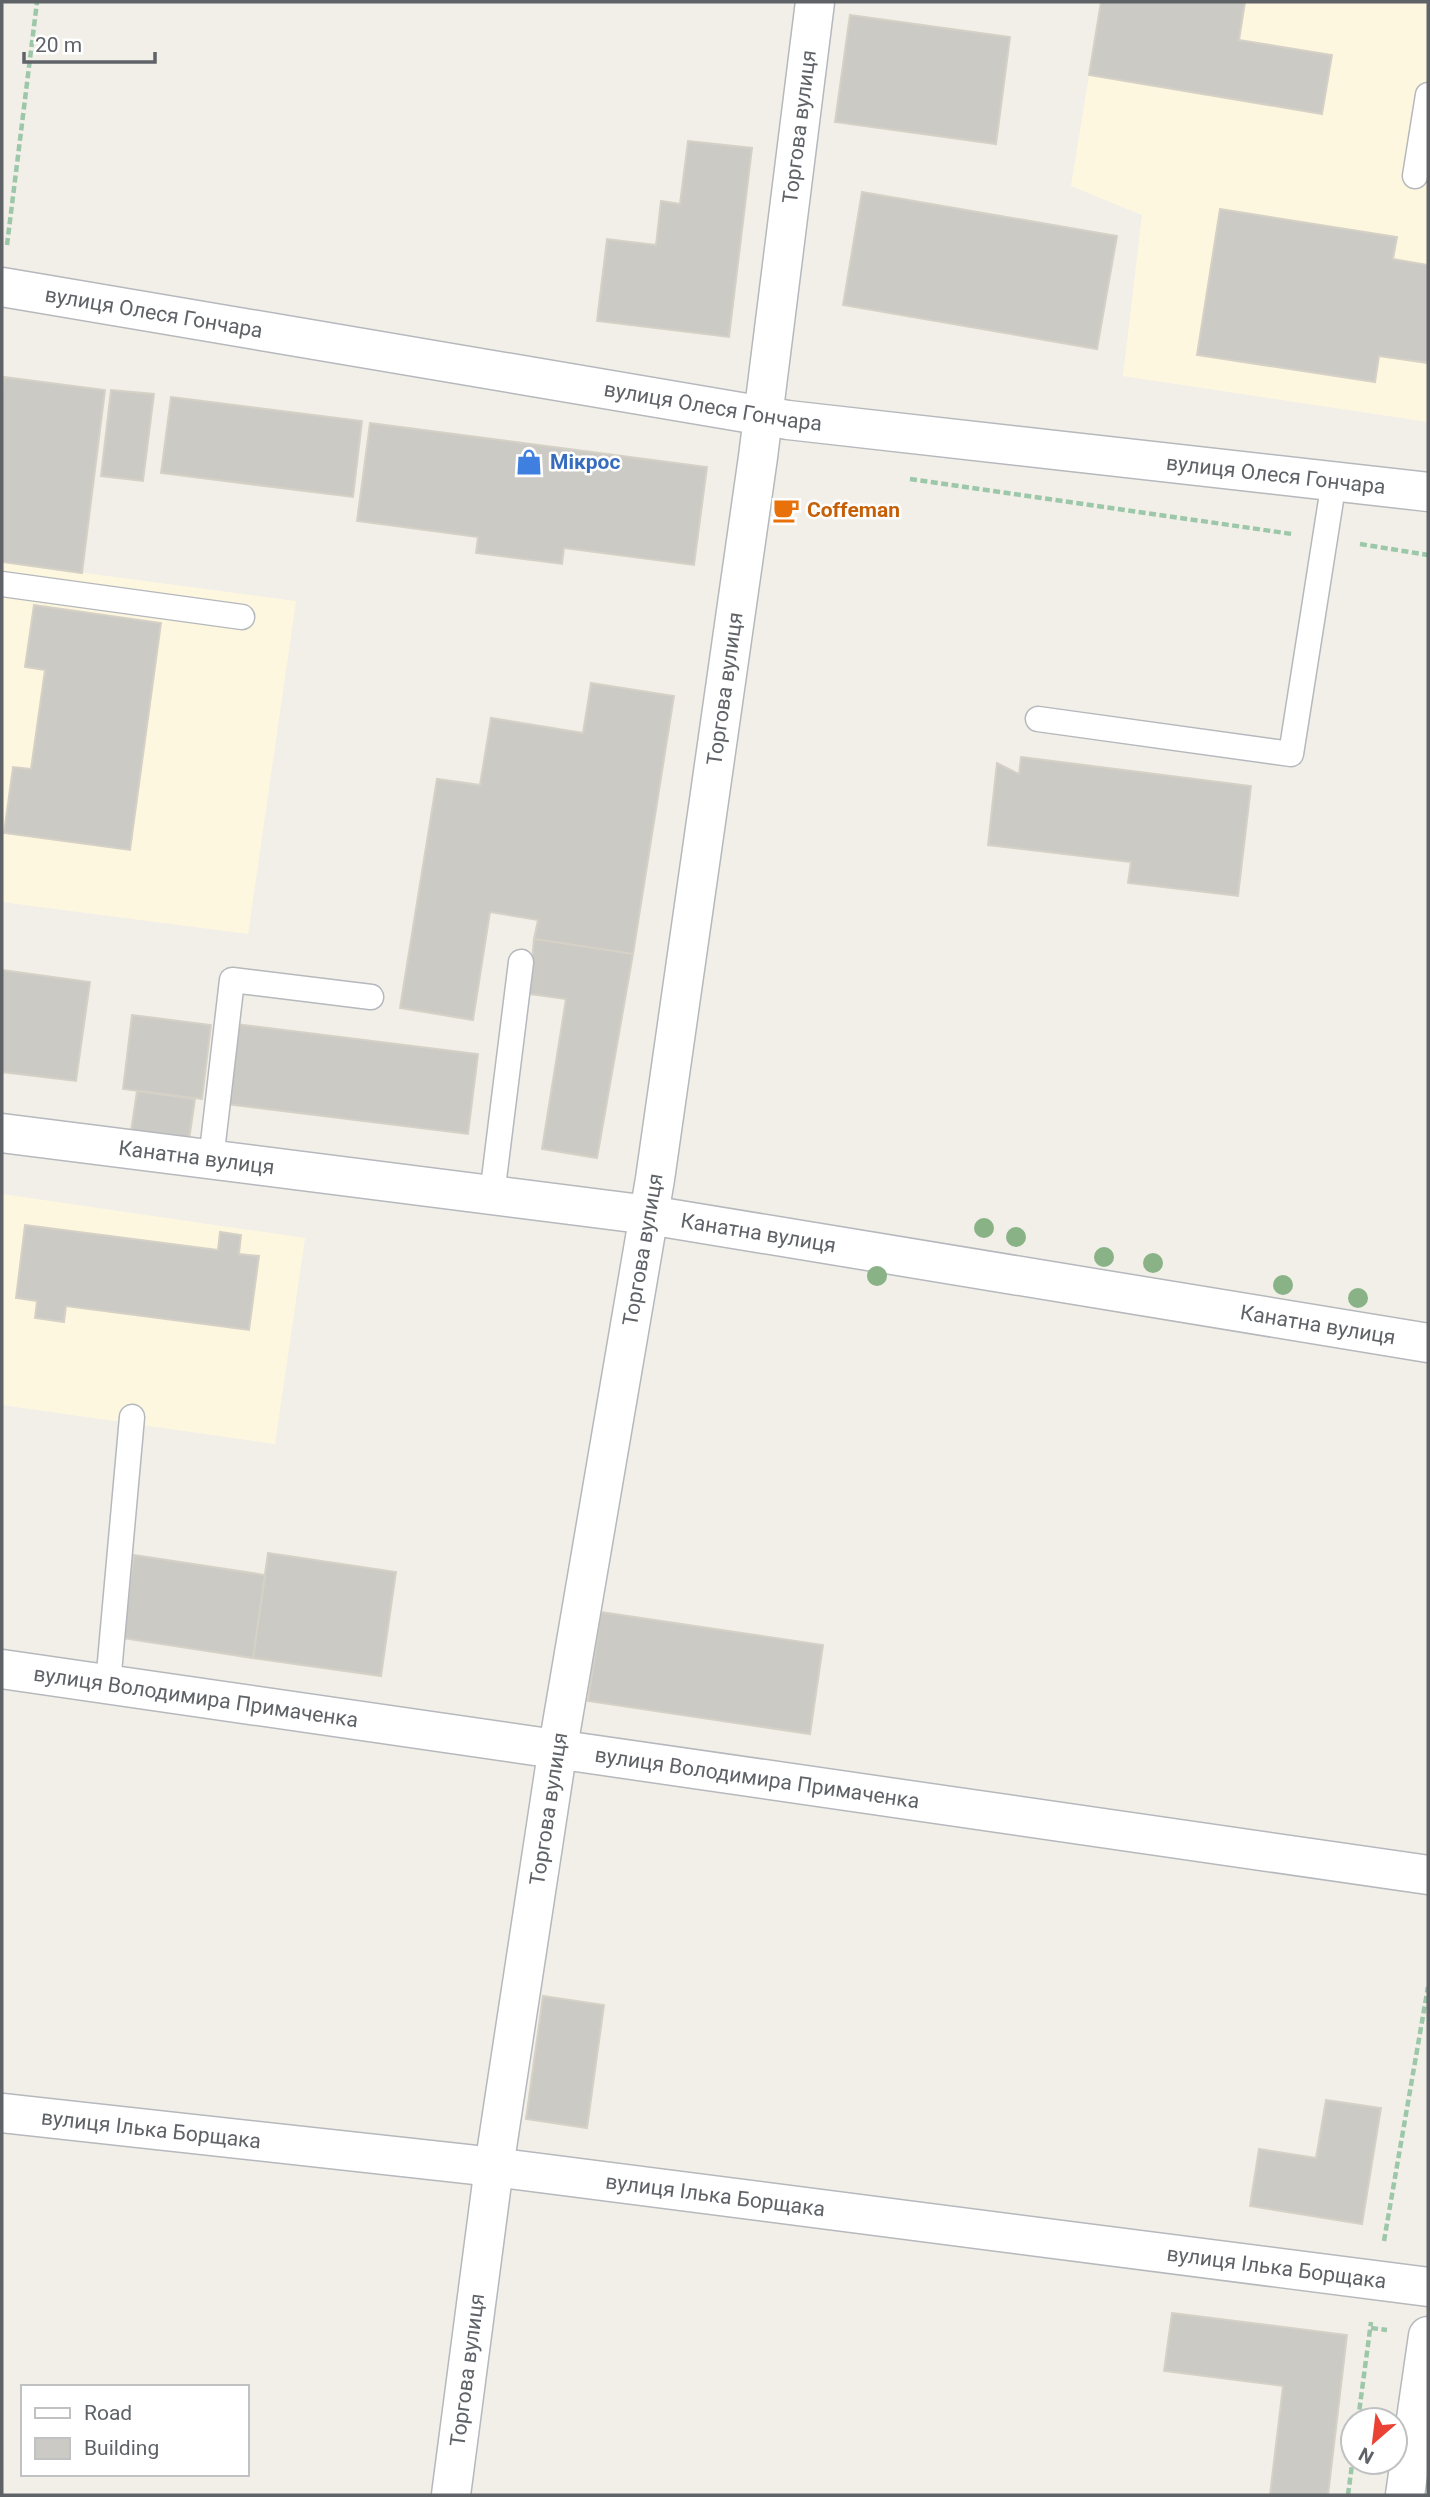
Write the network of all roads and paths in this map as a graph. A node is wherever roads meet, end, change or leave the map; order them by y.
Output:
1 (37, 2) edge
2 (815, 2) edge
3 (1428, 95) edge
4 (1415, 176) dead end
5 (2, 287) edge
6 (764, 416) junction
7 (896, 477) dead end
8 (1334, 481) junction
9 (1428, 492) edge
10 (1326, 539) junction
11 (1428, 555) edge
12 (2, 584) edge
13 (242, 617) dead end
14 (1038, 719) dead end
15 (521, 962) dead end
16 (371, 997) dead end
17 (2, 1133) edge
18 (211, 1160) junction
19 (492, 1195) junction
20 (649, 1216) junction
21 (1428, 1343) edge
22 (132, 1417) dead end
23 (2, 1669) edge
24 (108, 1684) junction
25 (558, 1747) junction
26 (1428, 1875) edge
27 (1428, 1987) edge
28 (2, 2113) edge
29 (494, 2166) junction
30 (1377, 2280) junction
31 (1428, 2287) edge
32 (1428, 2336) edge
33 (1360, 2406) edge
34 (1350, 2476) edge
35 (451, 2495) edge
36 (1348, 2495) edge
37 (1405, 2495) edge

1 - 5 path
2 - 6 street, Торгова вулиця
3 - 4 lane
5 - 6 street, вулиця Олеся Гончара
6 - 8 street, вулиця Олеся Гончара
6 - 20 street, Торгова вулиця
7 - 10 path
8 - 9 street, вулиця Олеся Гончара
8 - 10 lane
10 - 11 path
10 - 14 lane
12 - 13 lane
15 - 19 lane
16 - 18 lane
17 - 18 street, Канатна вулиця
18 - 19 street, Канатна вулиця
19 - 20 street, Канатна вулиця
20 - 21 street, Канатна вулиця
20 - 25 street, Торгова вулиця
22 - 24 lane
23 - 24 street, вулиця Володимира Примаченка
24 - 25 street, вулиця Володимира Примаченка
25 - 26 street, вулиця Володимира Примаченка
25 - 29 street, Торгова вулиця
27 - 30 path
28 - 29 street, вулиця Ілька Борщака
29 - 30 street, вулиця Ілька Борщака
29 - 35 street, Торгова вулиця
30 - 31 street, вулиця Ілька Борщака
30 - 33 path
32 - 37 street
34 - 36 path

